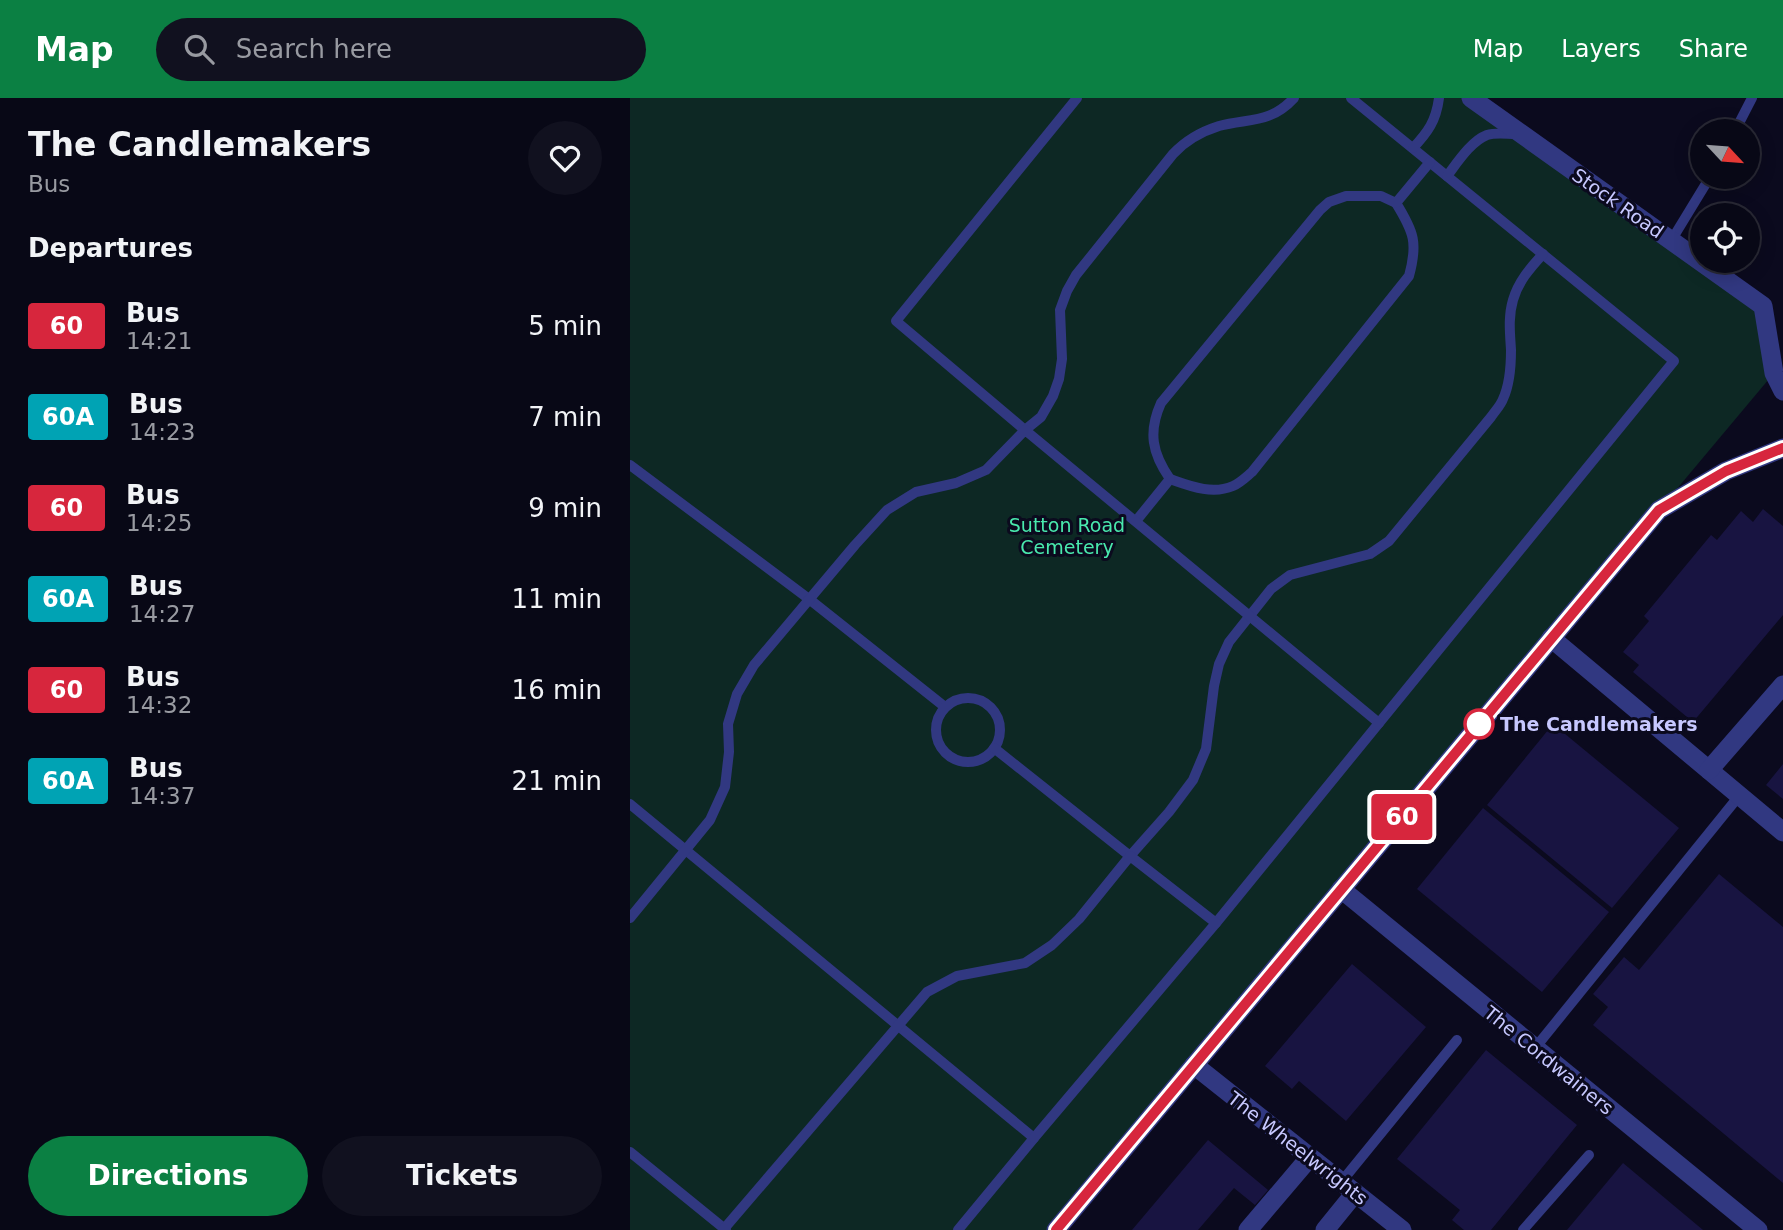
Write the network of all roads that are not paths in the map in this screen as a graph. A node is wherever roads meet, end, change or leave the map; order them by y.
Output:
1 (1077, 98) edge
2 (1294, 98) edge
3 (1351, 98) edge
4 (1439, 98) edge
5 (1471, 98) edge
6 (1752, 98) edge
7 (1741, 119) edge
8 (1521, 134) junction
9 (1413, 148) junction
10 (1430, 162) junction
11 (1447, 176) junction
12 (1703, 189) edge
13 (1396, 203) junction
14 (1671, 241) junction
15 (1543, 254) junction
16 (1783, 391) edge
17 (1025, 430) junction
18 (1783, 448) edge
19 (630, 465) edge
20 (1170, 480) junction
21 (1136, 521) junction
22 (809, 599) junction
23 (1251, 616) junction
24 (1551, 638) junction
25 (1783, 685) edge
26 (945, 707) junction
27 (1379, 723) junction
28 (994, 748) junction
29 (1709, 770) junction
30 (1740, 796) junction
31 (630, 804) edge
32 (1783, 832) edge
33 (686, 851) junction
34 (1130, 856) junction
35 (1341, 890) junction
36 (630, 918) edge
37 (1216, 923) junction
38 (897, 1027) junction
39 (1457, 1040) dead end
40 (1535, 1048) junction
41 (1194, 1065) junction
42 (1034, 1138) junction
43 (630, 1152) edge
44 (1589, 1155) dead end
45 (1310, 1157) junction
46 (1348, 1187) junction
47 (724, 1230) edge
48 (958, 1230) edge
49 (1056, 1230) edge
50 (1248, 1230) edge
51 (1325, 1230) edge
52 (1402, 1230) edge
53 (1523, 1230) edge
54 (1758, 1230) edge

1 - 17 lane
2 - 17 lane
3 - 9 lane
4 - 9 lane
5 - 8 street, Stock Road
6 - 7 lane
8 - 11 lane
8 - 14 street, Stock Road
9 - 10 lane
10 - 11 lane
10 - 13 lane
11 - 15 lane
12 - 14 lane
13 - 20 lane
13 - 20 lane
14 - 16 street, Stock Road
15 - 23 lane
15 - 27 lane
17 - 21 lane
17 - 22 lane
18 - 24 street
19 - 22 lane
20 - 21 lane
21 - 23 lane
22 - 26 lane
22 - 33 lane
23 - 27 lane
23 - 34 lane
24 - 29 street
24 - 35 street
25 - 29 street
26 - 28 lane
26 - 28 lane
27 - 37 lane
28 - 34 lane
29 - 30 street
30 - 32 street
30 - 40 lane
31 - 33 lane
33 - 36 lane
33 - 38 lane
34 - 37 lane
34 - 38 lane
35 - 40 street, The Cordwainers
35 - 41 street
37 - 42 lane
38 - 42 lane
38 - 47 lane
39 - 46 lane
40 - 54 street, The Cordwainers
41 - 45 street, The Wheelwrights
41 - 49 street
42 - 48 lane
43 - 47 lane
44 - 53 lane
45 - 46 street, The Wheelwrights
45 - 50 street
46 - 51 street
46 - 52 street, The Wheelwrights

